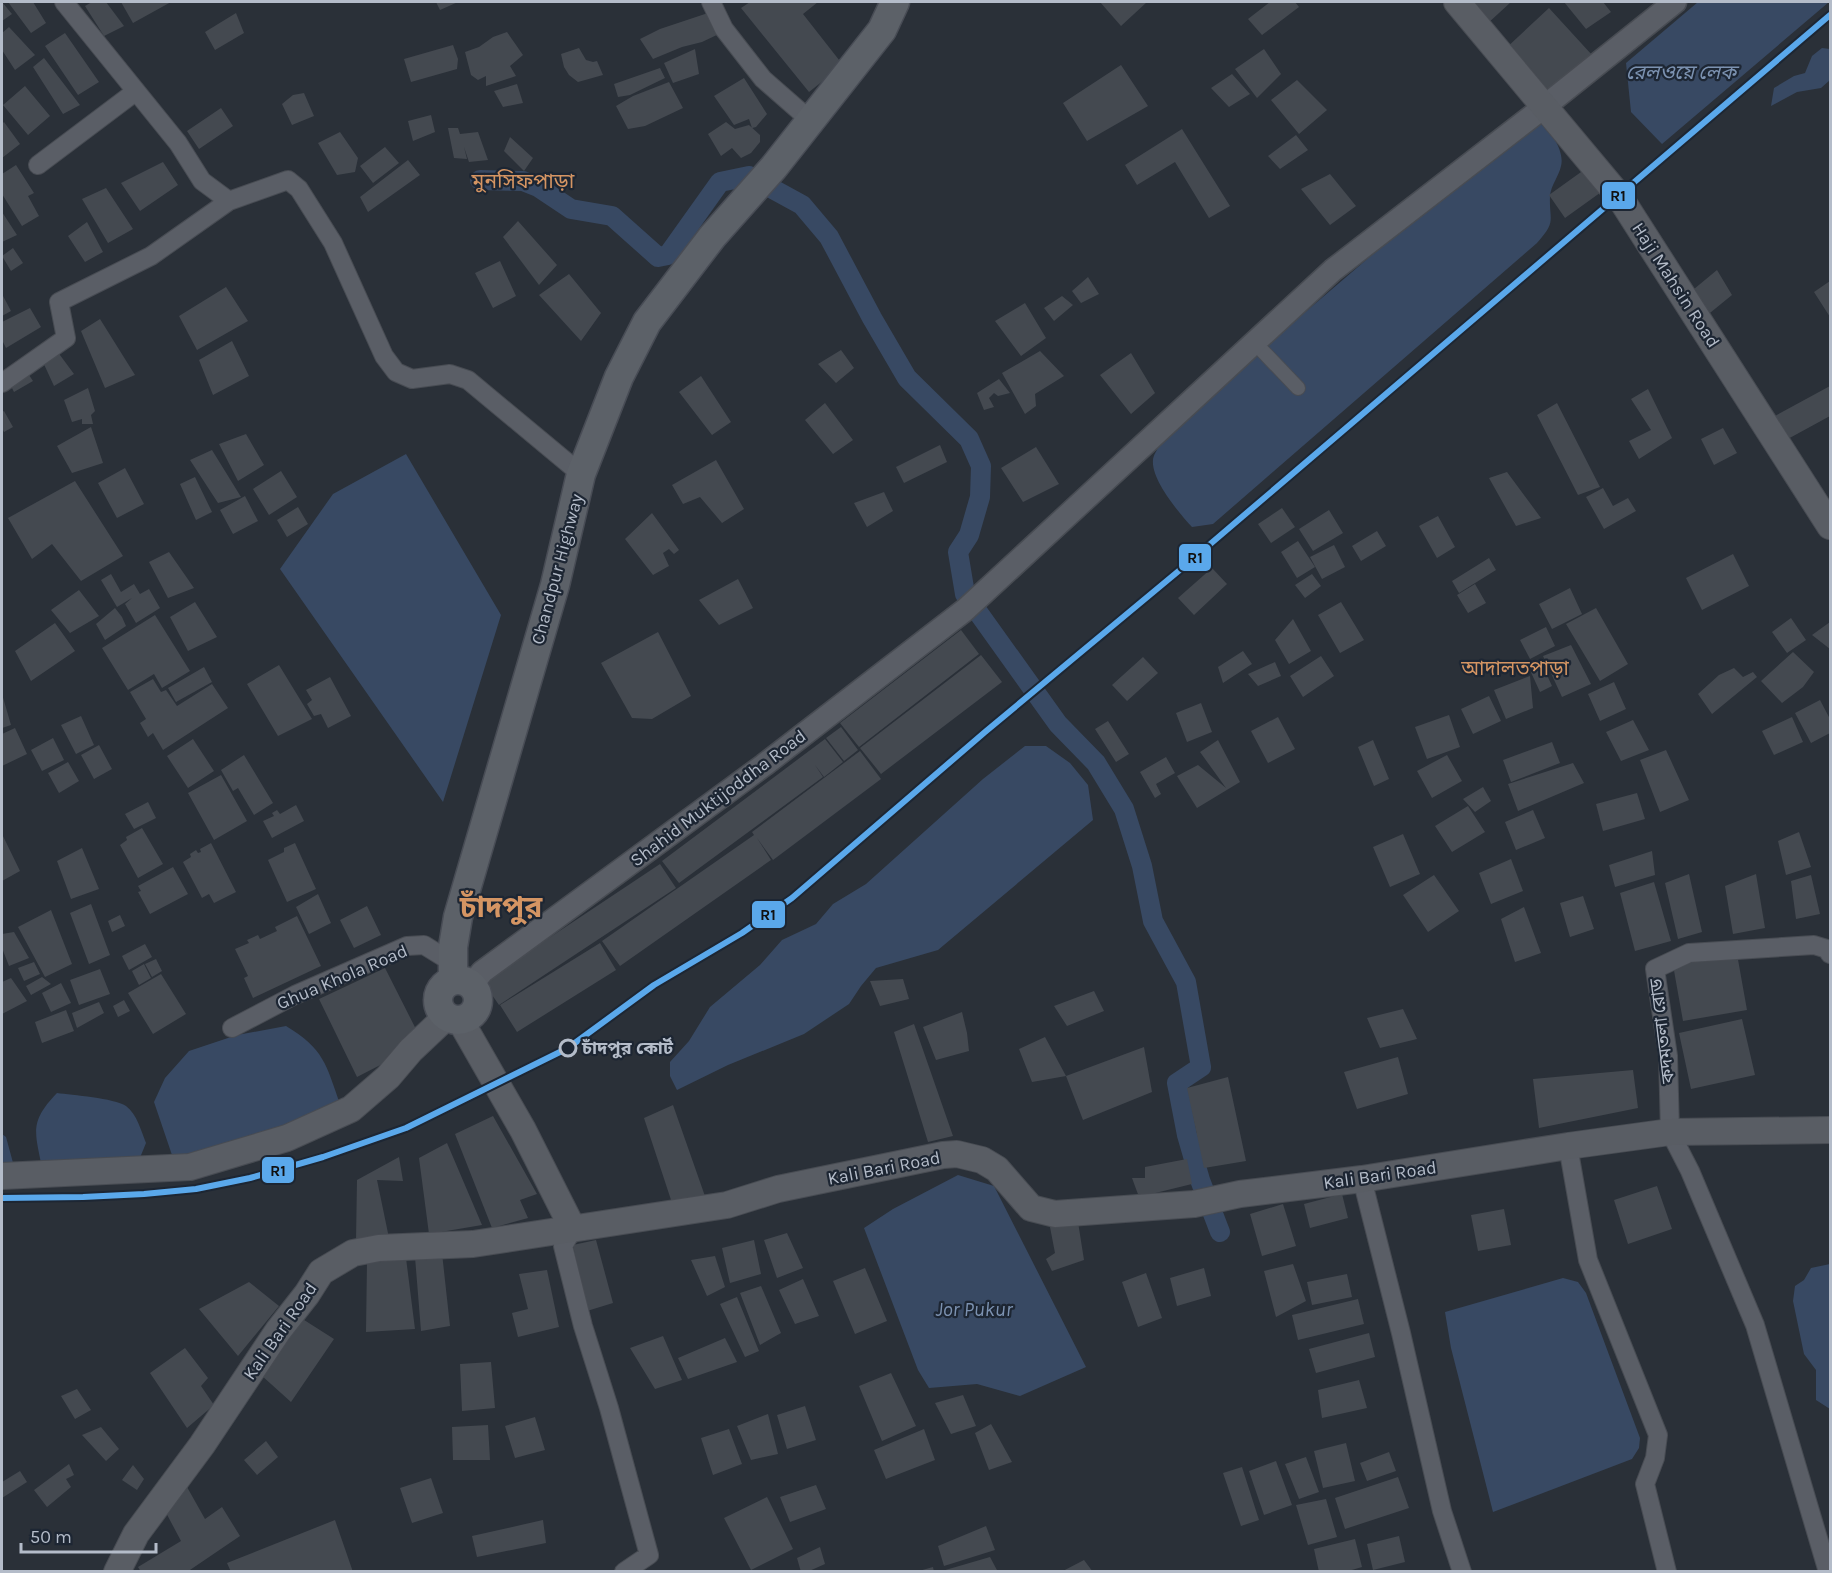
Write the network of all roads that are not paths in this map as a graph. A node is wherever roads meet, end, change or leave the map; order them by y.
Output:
1 (64, 2) edge
2 (711, 2) edge
3 (895, 2) edge
4 (1457, 2) edge
5 (1674, 2) edge
6 (135, 92) junction
7 (1545, 106) junction
8 (811, 121) junction
9 (38, 165) dead end
10 (229, 201) junction
11 (1254, 342) junction
12 (2, 383) edge
13 (1298, 388) dead end
14 (581, 474) junction
15 (1829, 520) edge
16 (1830, 954) edge
17 (464, 969) junction
18 (453, 1018) junction
19 (232, 1028) dead end
20 (1830, 1130) edge
21 (1670, 1132) junction
22 (1568, 1146) junction
23 (2, 1176) edge
24 (1362, 1179) junction
25 (573, 1230) junction
26 (117, 1572) edge
27 (624, 1572) edge
28 (1462, 1572) edge
29 (1667, 1572) edge
30 (1828, 1572) edge

1 - 6 street
2 - 8 street
3 - 8 main road, Chandpur Highway
4 - 7 main road, Haji Mahsin Road
5 - 7 street, Shahid Muktijoddha Road
6 - 9 street
6 - 10 street
7 - 11 street, Shahid Muktijoddha Road
7 - 15 main road, Haji Mahsin Road
8 - 14 main road, Chandpur Highway
10 - 12 street
10 - 14 street
11 - 13 street
11 - 17 street, Shahid Muktijoddha Road
14 - 17 main road, Chandpur Highway
16 - 21 street, কদমতলা রোড
17 - 18 main road, Chandpur Highway
17 - 19 street, Ghua Khola Road
18 - 23 main road
18 - 25 main road
20 - 21 main road, Kali Bari Road
21 - 22 main road, Kali Bari Road
21 - 30 street
22 - 24 main road, Kali Bari Road
22 - 29 street
24 - 25 main road, Kali Bari Road
24 - 28 street
25 - 26 main road, Kali Bari Road
25 - 27 street

